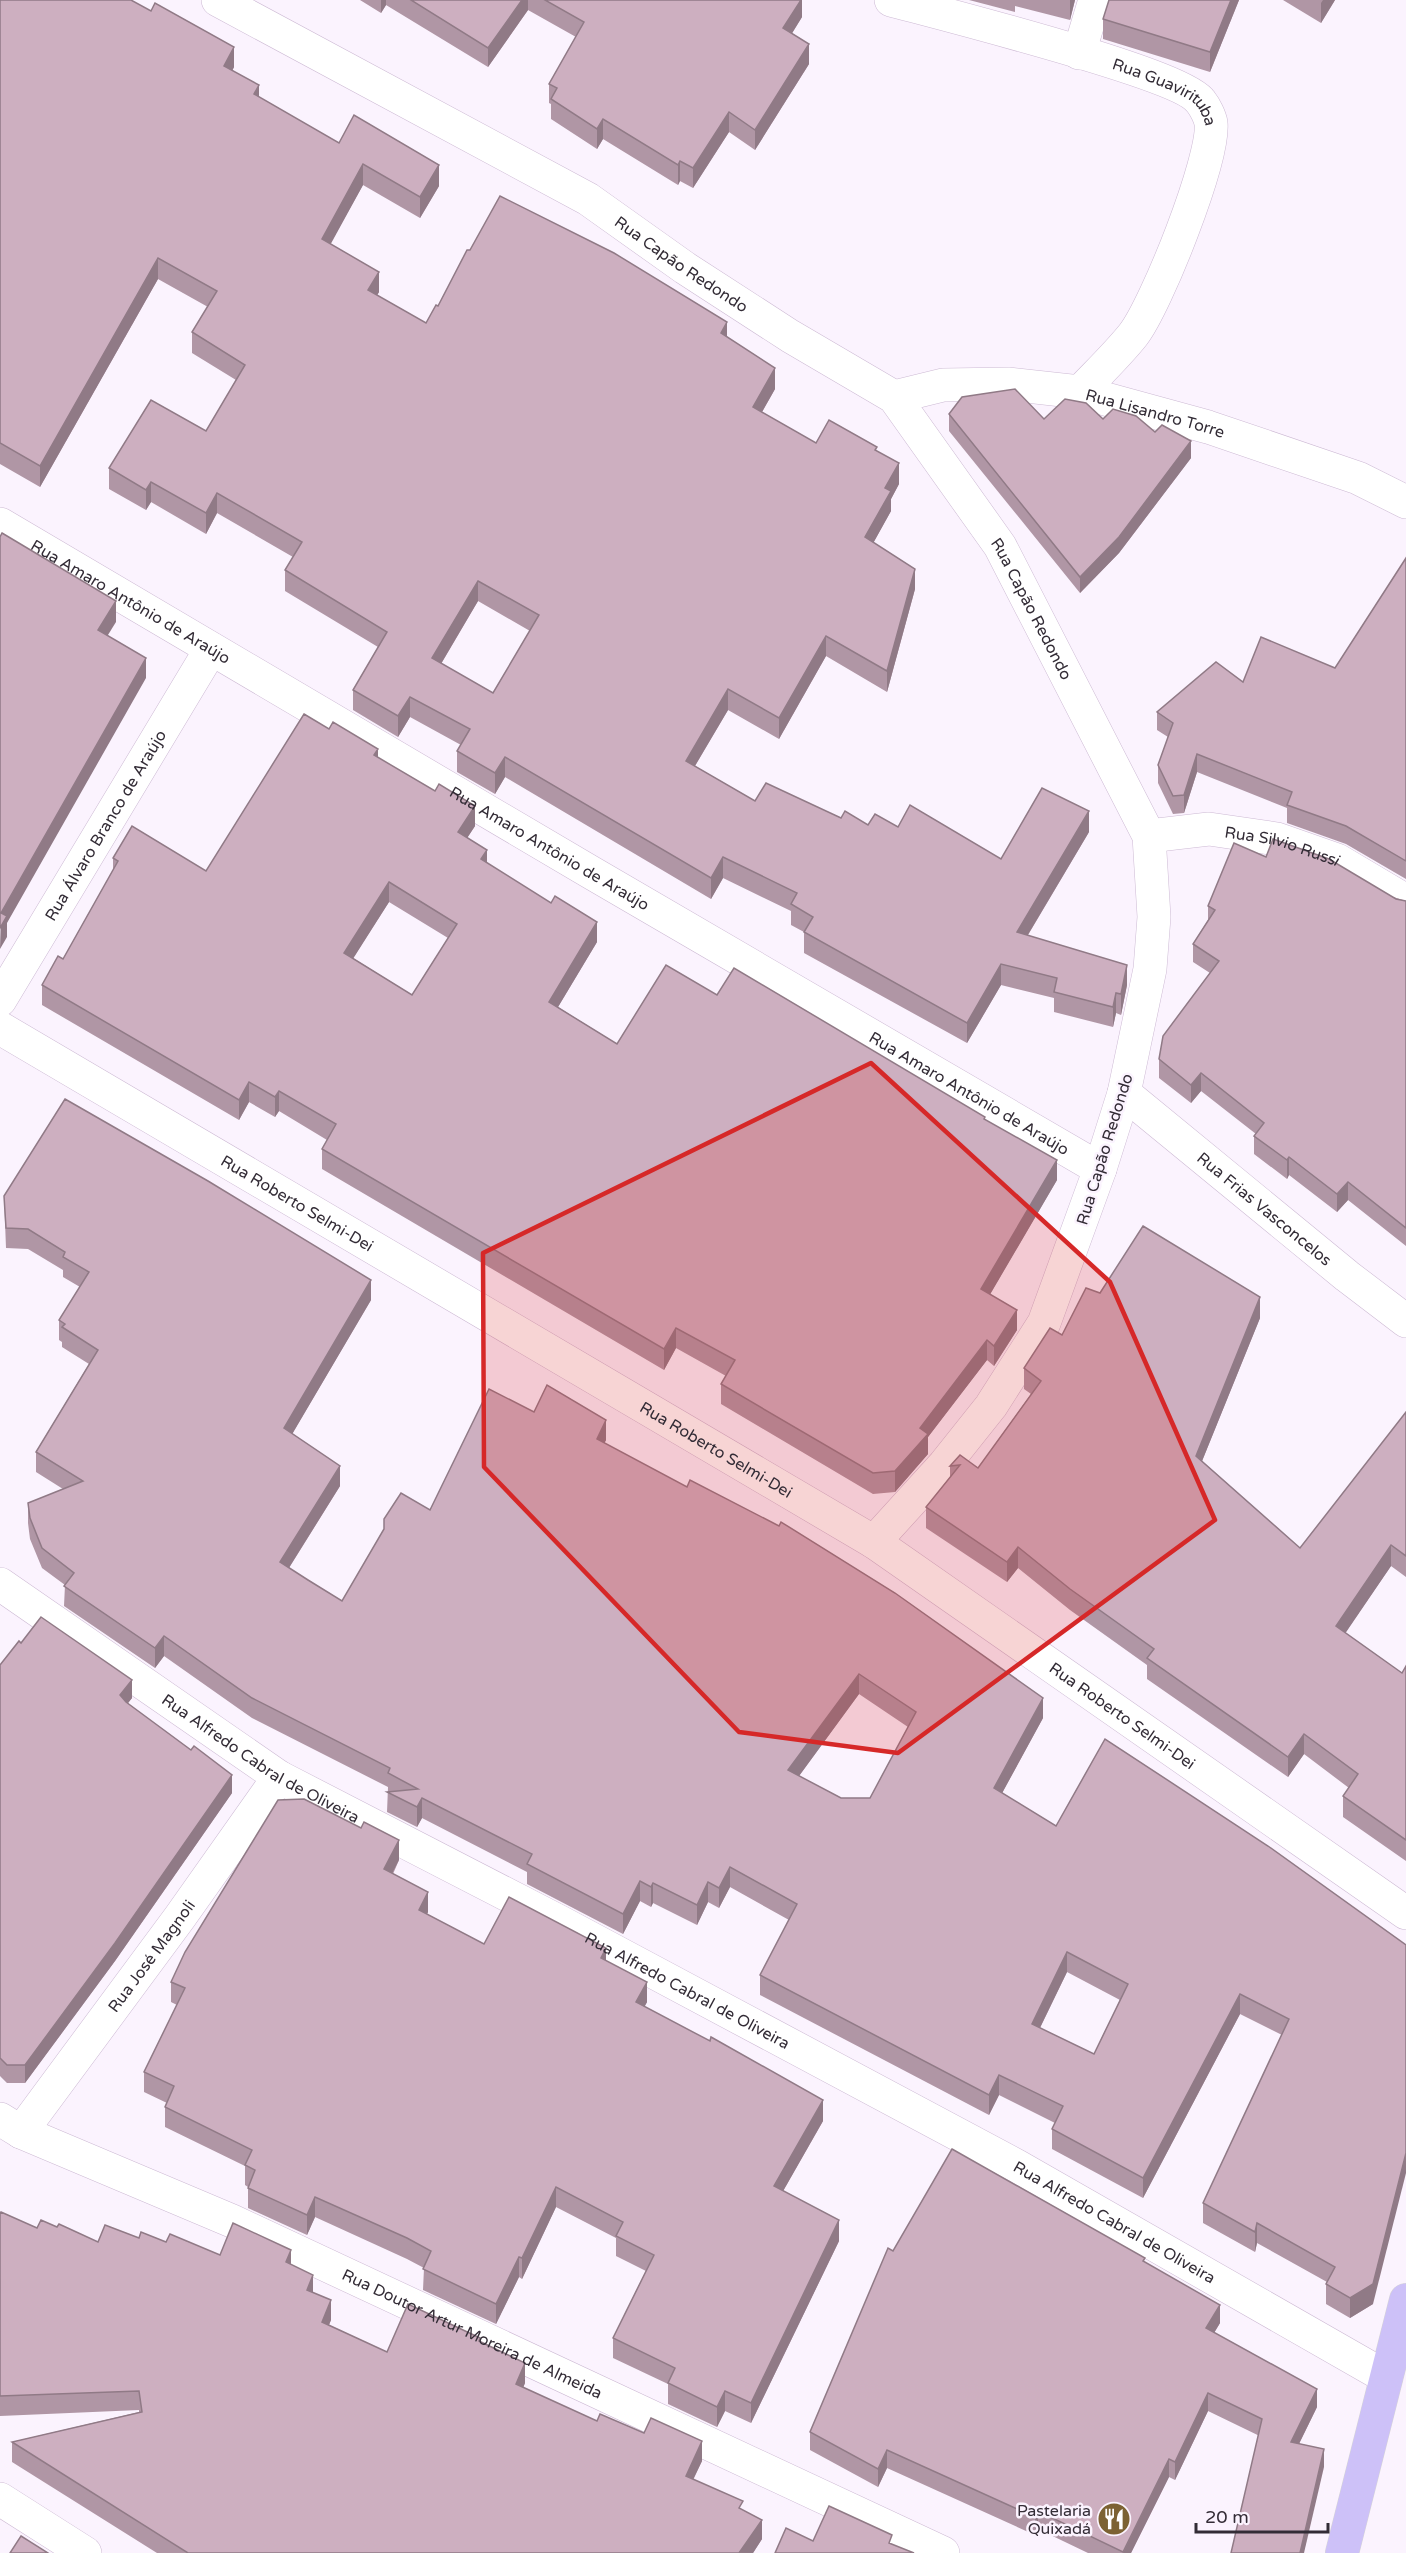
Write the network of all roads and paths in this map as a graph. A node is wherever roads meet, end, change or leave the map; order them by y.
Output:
1 (218, 0) edge
2 (891, 0) edge
3 (1095, 0) edge
4 (1079, 53) junction
5 (1080, 392) junction
6 (894, 397) junction
7 (1406, 502) edge
8 (0, 524) edge
9 (211, 649) junction
10 (1149, 836) junction
11 (1406, 901) edge
12 (0, 1000) edge
13 (0, 1028) edge
14 (1124, 1093) junction
15 (1101, 1169) junction
16 (1406, 1321) edge
17 (874, 1542) junction
18 (0, 1584) edge
19 (279, 1777) junction
20 (1406, 1913) edge
21 (11, 2126) edge
22 (1406, 2300) edge
23 (1386, 2377) junction
24 (0, 2499) edge
25 (85, 2553) edge
26 (943, 2553) edge
27 (1342, 2553) edge

1 - 6 street, Rua Capão Redondo
2 - 4 street, Rua Guavirituba
3 - 4 street
4 - 5 street, Rua Guavirituba
5 - 6 street, Rua Lisandro Torre
5 - 7 street, Rua Lisandro Torre
6 - 10 street, Rua Capão Redondo
8 - 9 street, Rua Amaro Antônio de Araújo
9 - 12 street, Rua Álvaro Branco de Araújo
9 - 15 street, Rua Amaro Antônio de Araújo
10 - 11 street, Rua Silvio Russi
10 - 14 street, Rua Capão Redondo
13 - 17 street, Rua Roberto Selmi-Dei
14 - 15 street, Rua Capão Redondo
14 - 16 street, Rua Frias Vasconcelos
15 - 17 street, Rua Capão Redondo
17 - 20 street, Rua Roberto Selmi-Dei
18 - 19 street, Rua Alfredo Cabral de Oliveira
19 - 21 street, Rua José Magnoli
19 - 23 street, Rua Alfredo Cabral de Oliveira
21 - 26 street, Rua Doutor Artur Moreira de Almeida
22 - 23 main road
23 - 27 main road
24 - 25 street

